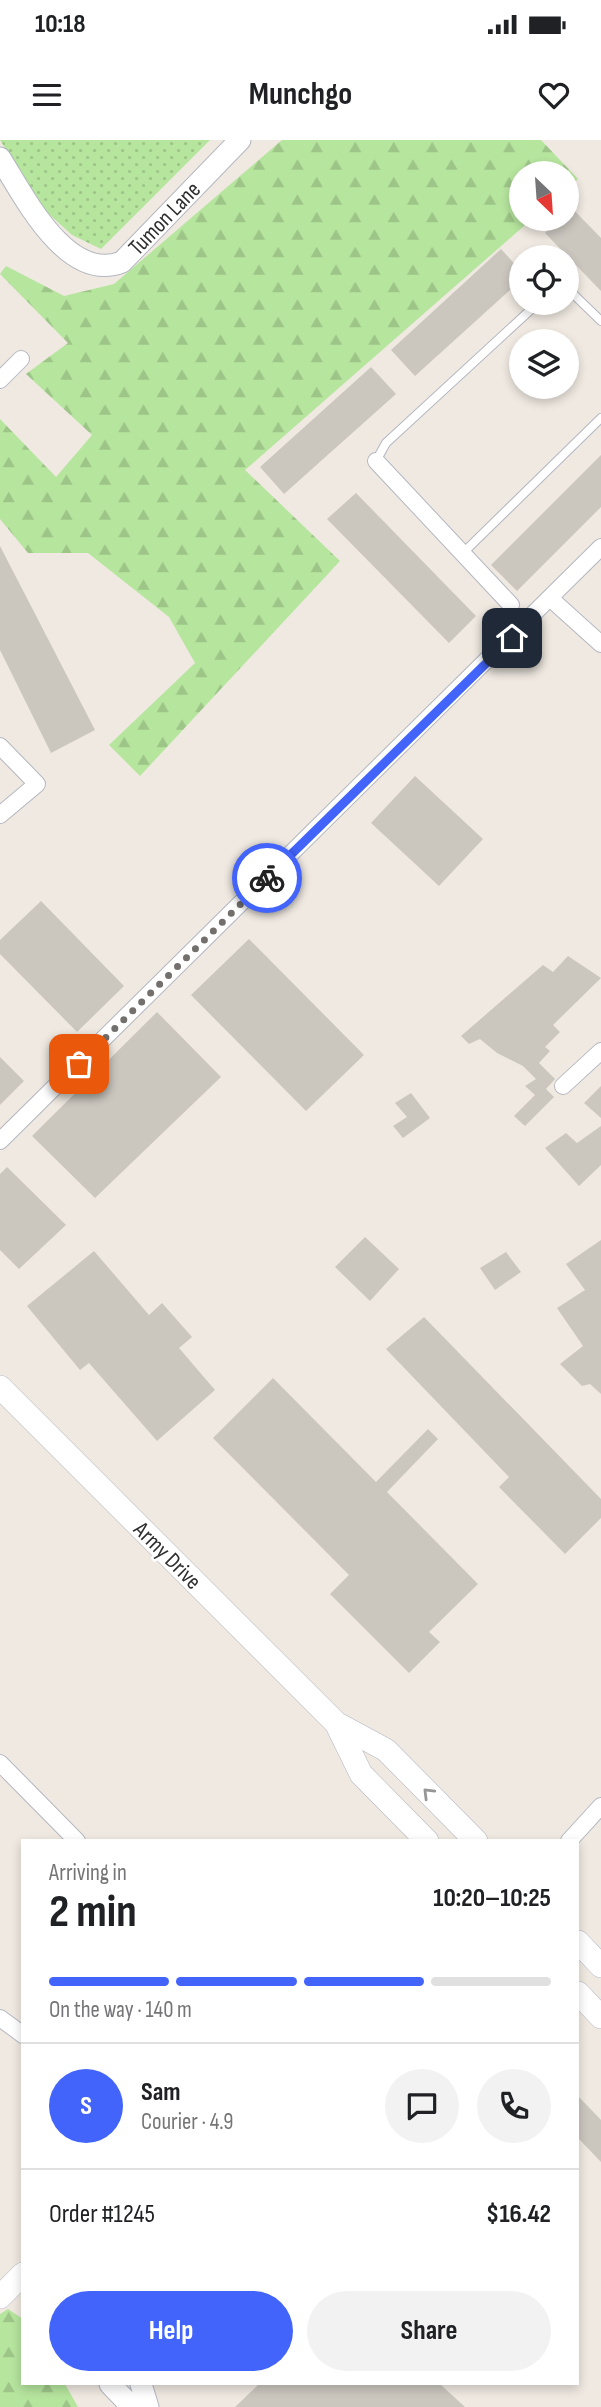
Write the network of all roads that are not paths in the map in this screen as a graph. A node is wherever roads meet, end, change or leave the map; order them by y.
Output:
1 (240, 140) edge
2 (0, 158) edge
3 (579, 300) edge
4 (525, 315) edge
5 (601, 321) edge
6 (21, 359) dead end
7 (0, 380) edge
8 (601, 418) edge
9 (376, 461) joint
10 (601, 547) edge
11 (463, 553) junction
12 (551, 599) junction
13 (511, 605) dead end
14 (601, 644) edge
15 (0, 746) edge
16 (0, 815) edge
17 (601, 1051) edge
18 (563, 1086) dead end
19 (0, 1141) edge
20 (0, 1387) edge
21 (336, 1723) junction
22 (0, 1763) edge
23 (601, 1805) edge
24 (468, 1838) edge
25 (75, 1839) edge
26 (425, 1839) edge
27 (571, 1839) edge
28 (579, 1943) edge
29 (601, 1966) edge
30 (579, 1994) edge
31 (601, 2017) edge
32 (1, 2022) edge
33 (21, 2034) edge
34 (21, 2278) edge
35 (0, 2297) edge
36 (111, 2385) edge
37 (141, 2385) edge
38 (132, 2407) edge
39 (148, 2407) edge

1 - 2 street, Tumon Lane
3 - 5 lane
4 - 9 lane
6 - 7 street
8 - 11 lane
9 - 11 street
10 - 12 street
11 - 13 street
12 - 14 street
12 - 19 street
15 - 16 street
17 - 18 street
20 - 21 main road, Army Drive
24 -> 21 main road, Army Drive
21 - 26 main road, Army Drive
22 - 25 street
23 - 27 street
28 - 29 main road
30 - 31 main road
32 - 33 street
34 - 35 main road
36 - 38 street
37 - 39 street

